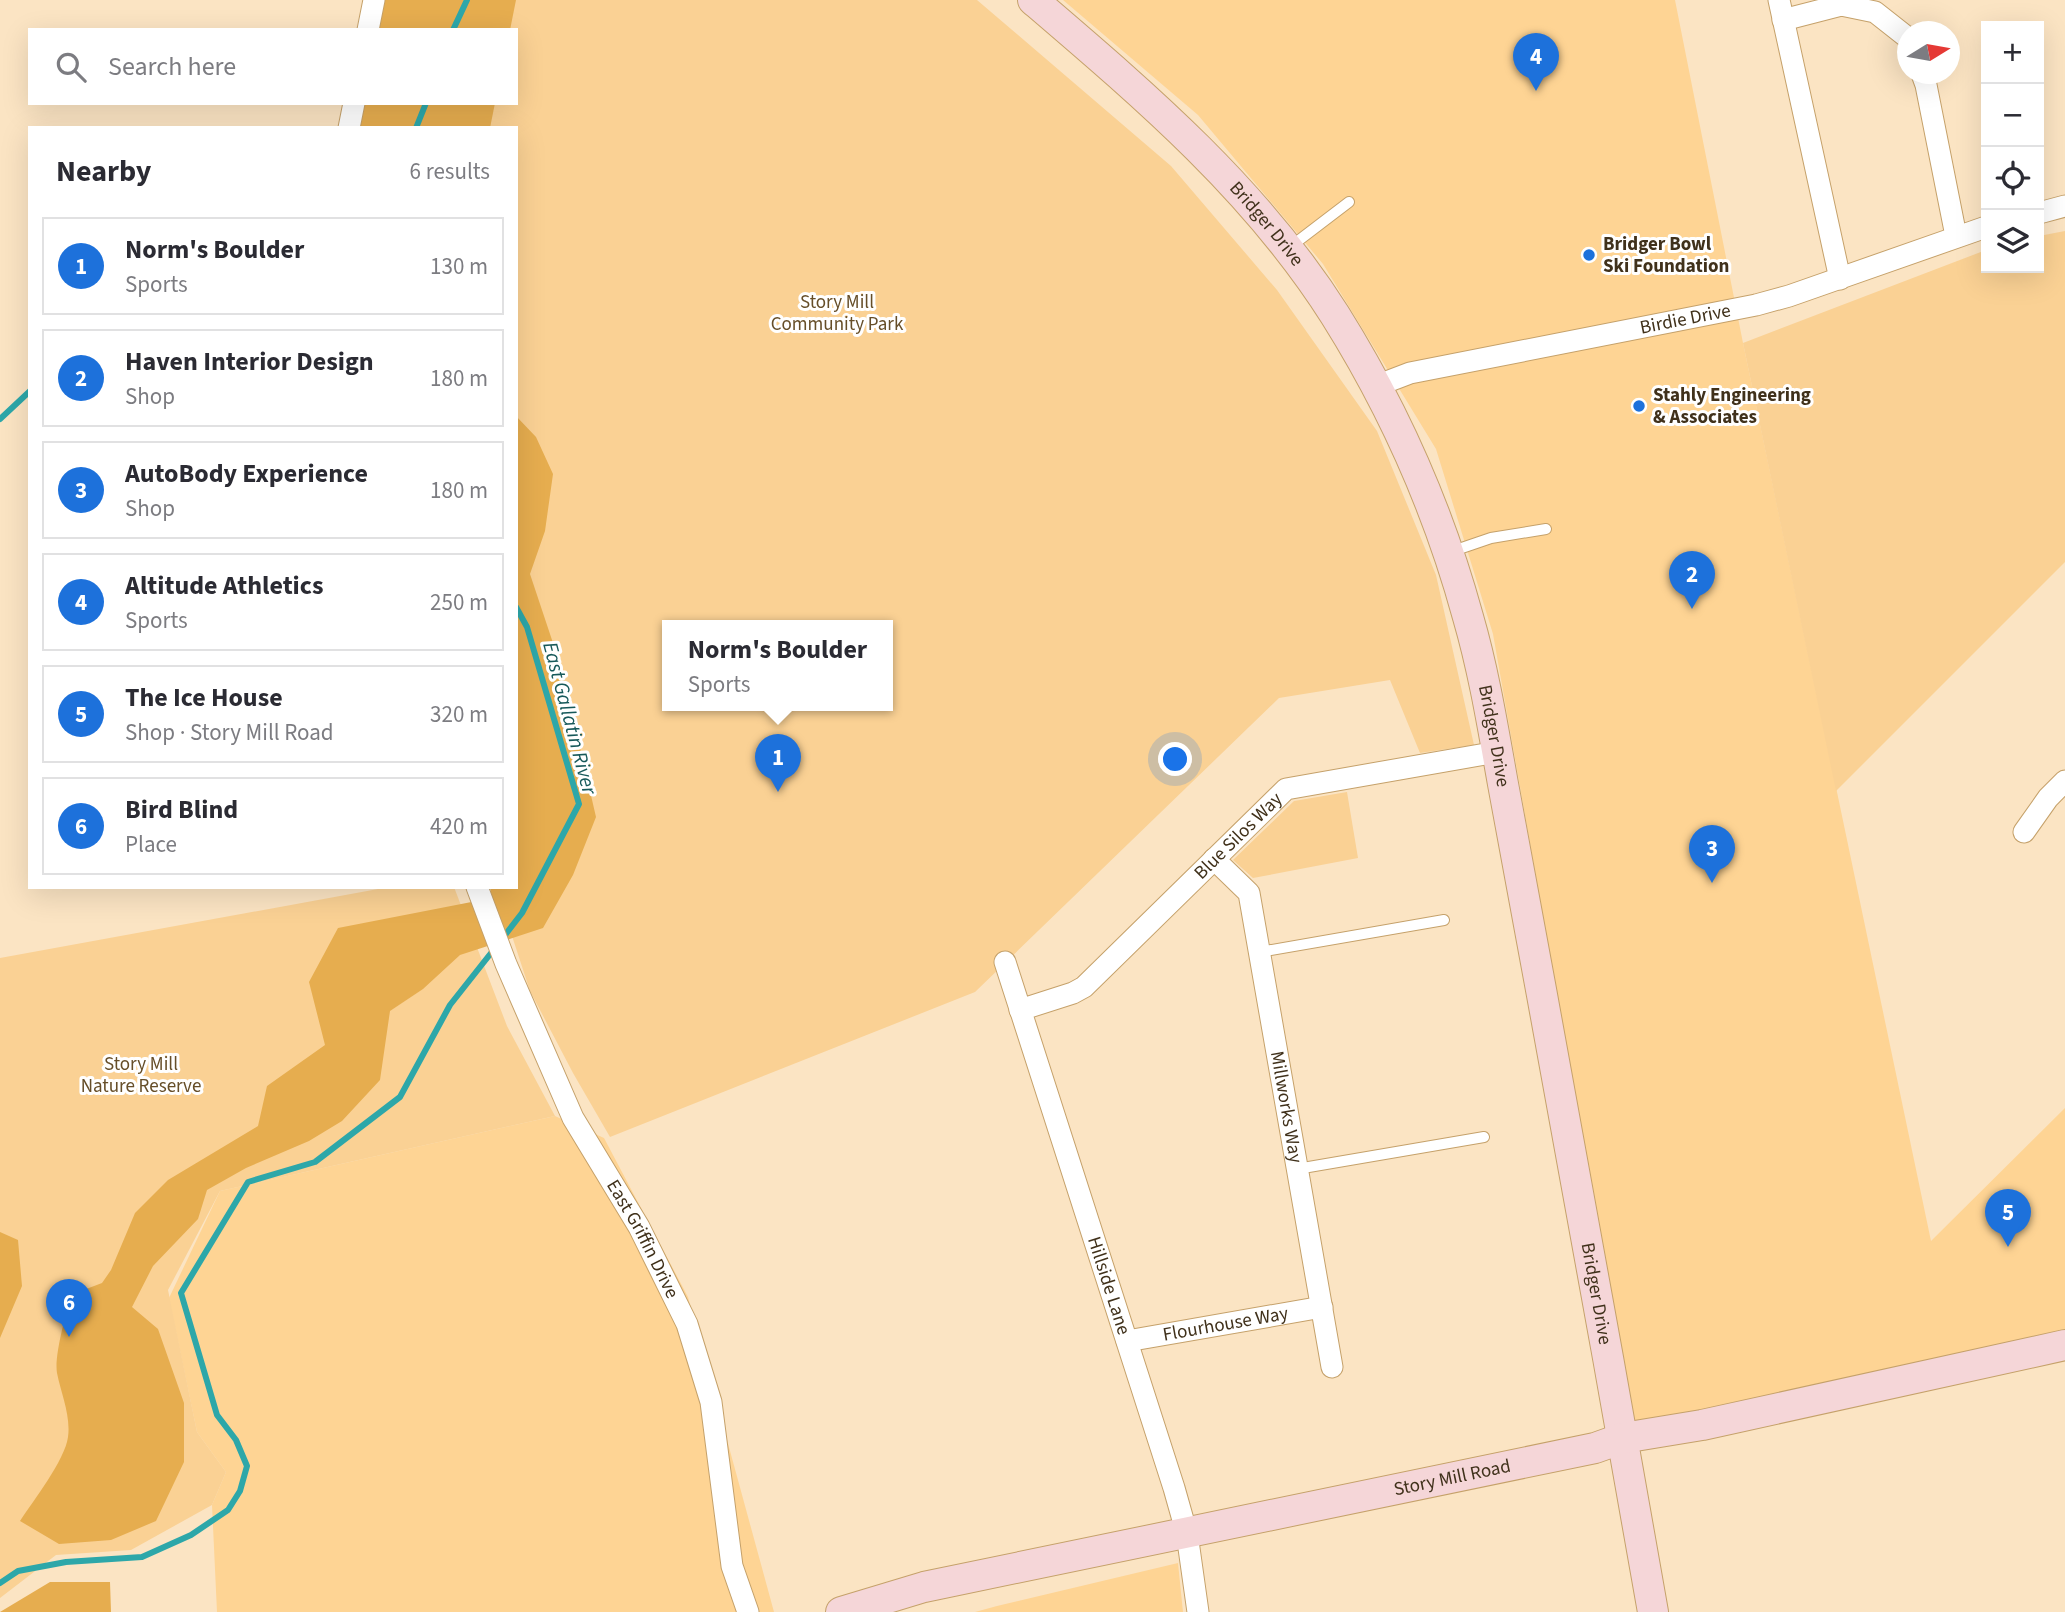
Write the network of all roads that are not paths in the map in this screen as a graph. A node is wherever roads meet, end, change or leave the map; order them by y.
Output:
1 (374, 0) edge
2 (1033, 0) edge
3 (1781, 10) edge
4 (368, 28) edge
5 (1897, 29) edge
6 (1926, 84) edge
7 (354, 105) edge
8 (349, 126) edge
9 (1349, 202) dead end
10 (2065, 206) edge
11 (2044, 212) edge
12 (1981, 228) edge
13 (1956, 236) junction
14 (1287, 249) junction
15 (1840, 279) junction
16 (1376, 386) junction
17 (1546, 529) dead end
18 (1449, 553) junction
19 (1497, 752) junction
20 (2065, 781) edge
21 (2024, 832) dead end
22 (1214, 859) junction
23 (478, 889) edge
24 (1444, 920) dead end
25 (1260, 952) junction
26 (1005, 962) dead end
27 (1020, 1010) junction
28 (1484, 1137) dead end
29 (1297, 1169) junction
30 (1322, 1307) junction
31 (1127, 1341) junction
32 (2065, 1345) edge
33 (1332, 1367) dead end
34 (1623, 1438) junction
35 (1186, 1534) junction
36 (748, 1612) edge
37 (841, 1612) edge
38 (1198, 1612) edge
39 (1653, 1612) edge

1 - 4 street
2 - 14 main road, Bridger Drive
3 - 5 street
3 - 15 street
6 - 13 street
7 - 8 street
9 - 14 lane
10 - 11 street
12 - 13 street, Birdie Drive
13 - 15 street, Birdie Drive
14 - 16 main road, Bridger Drive
15 - 16 street, Birdie Drive
16 - 18 main road, Bridger Drive
17 - 18 lane
18 - 19 main road, Bridger Drive
19 - 22 street, Blue Silos Way
19 - 34 main road, Bridger Drive
20 - 21 street
22 - 25 street, Millworks Way
22 - 27 street, Blue Silos Way
23 - 36 street, East Griffin Drive
24 - 25 lane
25 - 29 street, Millworks Way
26 - 27 street, Hillside Lane
27 - 31 street, Hillside Lane
28 - 29 lane
29 - 30 street, Millworks Way
30 - 31 street, Flourhouse Way
30 - 33 street, Millworks Way
31 - 35 street, Hillside Lane
32 - 34 main road, Story Mill Road
34 - 35 main road, Story Mill Road
34 - 39 main road, Bridger Drive
35 - 37 main road, Story Mill Road
35 - 38 street, Hillside Lane

